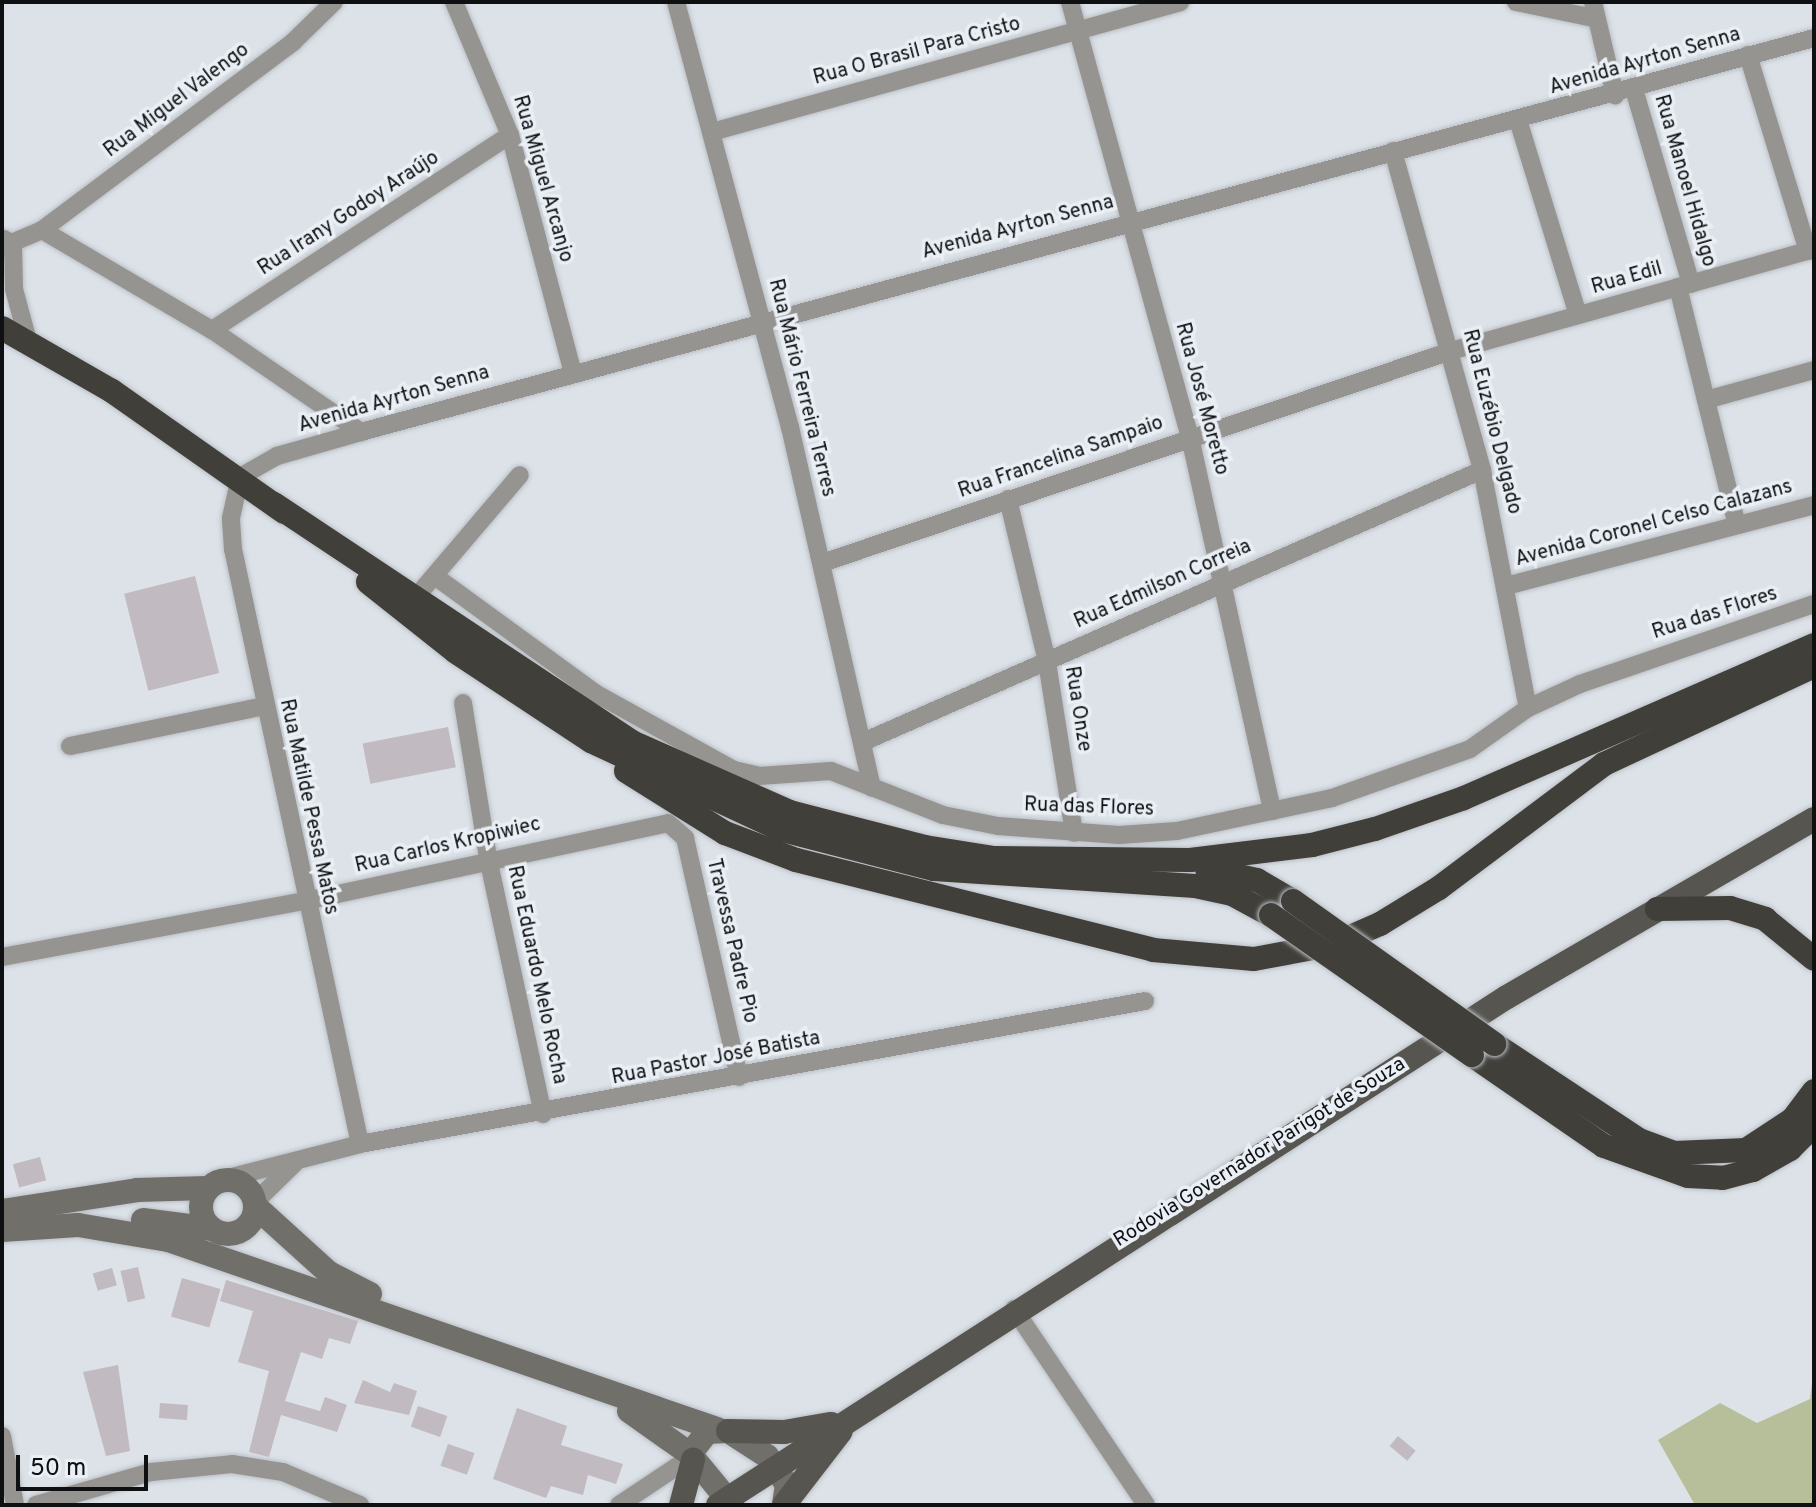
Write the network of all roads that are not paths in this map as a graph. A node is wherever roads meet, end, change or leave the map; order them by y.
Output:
1 (334, 2) edge
2 (454, 2) edge
3 (676, 2) edge
4 (1070, 2) edge
5 (1180, 2) edge
6 (1516, 2) edge
7 (1594, 10) edge
8 (1079, 31) junction
9 (1814, 38) edge
10 (1748, 55) junction
11 (1634, 89) junction
12 (1615, 95) junction
13 (1518, 120) junction
14 (712, 132) junction
15 (510, 135) junction
16 (1393, 151) junction
17 (1129, 220) junction
18 (42, 230) junction
19 (6, 243) edge
20 (1811, 250) edge
21 (1684, 286) junction
22 (1578, 315) junction
23 (762, 321) junction
24 (2, 328) edge
25 (212, 330) junction
26 (28, 341) junction
27 (1451, 351) junction
28 (1814, 370) edge
29 (573, 373) junction
30 (1706, 400) junction
31 (361, 432) junction
32 (1190, 437) junction
33 (1482, 470) junction
34 (520, 475) dead end
35 (240, 477) junction
36 (1008, 499) junction
37 (274, 504) junction
38 (1814, 505) edge
39 (1737, 525) junction
40 (822, 563) junction
41 (436, 577) junction
42 (1225, 581) junction
43 (1506, 586) junction
44 (416, 597) junction
45 (1814, 604) edge
46 (1814, 645) edge
47 (1047, 662) junction
48 (1814, 666) edge
49 (463, 703) dead end
50 (265, 706) junction
51 (1528, 708) junction
52 (591, 741) junction
53 (863, 742) junction
54 (70, 746) dead end
55 (872, 788) junction
56 (1272, 811) junction
57 (1814, 819) edge
58 (668, 823) joint
59 (1074, 833) junction
60 (488, 858) junction
61 (1057, 863) junction
62 (305, 901) junction
63 (1657, 909) junction
64 (2, 957) edge
65 (1814, 959) edge
66 (1145, 1001) dead end
67 (1483, 1050) junction
68 (739, 1077) junction
69 (1814, 1091) edge
70 (543, 1114) junction
71 (1814, 1125) edge
72 (360, 1144) junction
73 (295, 1163) junction
74 (214, 1184) junction
75 (255, 1204) junction
76 (2, 1211) edge
77 (2, 1230) edge
78 (220, 1240) junction
79 (1014, 1309) junction
80 (425, 1324) junction
81 (600, 1392) junction
82 (849, 1419) junction
83 (722, 1430) junction
84 (2, 1436) edge
85 (691, 1457) junction
86 (777, 1466) junction
87 (725, 1503) edge
88 (15, 1505) edge
89 (36, 1505) edge
90 (360, 1505) edge
91 (619, 1505) edge
92 (681, 1505) edge
93 (784, 1505) edge
94 (1146, 1505) edge

1 - 18 street, Rua Miguel Valengo
2 - 15 street, Rua Miguel Arcanjo
3 - 14 street, Rua Mário Ferreira Terres
4 - 8 street, Rua José Moretto
5 - 8 street, Rua O Brasil Para Cristo
6 - 7 street
7 - 12 street
8 - 14 street, Rua O Brasil Para Cristo
8 - 17 street, Rua José Moretto
9 - 10 street, Avenida Ayrton Senna
10 - 11 street, Avenida Ayrton Senna
10 - 20 street
11 - 12 street, Avenida Ayrton Senna
11 - 21 street, Rua Manoel Hidalgo
12 - 13 street, Avenida Ayrton Senna
13 - 16 street, Avenida Ayrton Senna
13 - 22 street
14 - 23 street, Rua Mário Ferreira Terres
15 - 25 street, Rua Irany Godoy Araújo
15 - 29 street, Rua Miguel Arcanjo
16 - 17 street, Avenida Ayrton Senna
16 - 27 street, Rua Euzébio Delgado
17 - 23 street, Avenida Ayrton Senna
17 - 32 street, Rua José Moretto
18 - 19 street, Rua Miguel Valengo
18 - 25 street
19 - 26 street
20 - 21 street, Rua Edil
21 - 22 street, Rua Edil
21 - 30 street, Rua Manoel Hidalgo
22 - 27 street, Rua Edil
23 - 29 street, Avenida Ayrton Senna
23 - 40 street, Rua Mário Ferreira Terres
24 - 26 highway
25 - 31 street
26 - 35 highway
27 - 32 street, Rua Francelina Sampaio
27 - 33 street, Rua Euzébio Delgado
28 - 30 street
29 - 31 street, Avenida Ayrton Senna
30 - 39 street, Rua Manoel Hidalgo
31 - 35 street, Avenida Ayrton Senna
32 - 36 street, Rua Francelina Sampaio
32 - 42 street, Rua José Moretto
33 - 42 street, Rua Edmilson Correia
33 - 43 street, Rua Euzébio Delgado
34 - 41 street
35 - 37 highway
35 - 50 street, Rua Matilde Pessa Matos
36 - 40 street, Rua Francelina Sampaio
36 - 47 street, Rua Onze
37 - 44 highway
37 - 52 highway
38 - 39 street, Avenida Coronel Celso Calazans
39 - 43 street, Avenida Coronel Celso Calazans
40 - 53 street, Rua Mário Ferreira Terres
41 - 44 street
41 - 55 street, Rua das Flores
42 - 47 street, Rua Edmilson Correia
42 - 56 street, Rua José Moretto
43 - 51 street, Rua Euzébio Delgado
44 - 61 highway
45 - 51 street, Rua das Flores
46 - 61 highway
47 - 53 street, Rua Edmilson Correia
47 - 59 street, Rua Onze
48 - 52 highway
49 - 60 street, Rua Eduardo Melo Rocha
50 - 54 street
50 - 62 street, Rua Matilde Pessa Matos
51 - 56 street, Rua das Flores
52 - 67 highway, bridge
53 - 55 street, Rua Mário Ferreira Terres
55 - 59 street, Rua das Flores
56 - 59 street, Rua das Flores
57 - 63 main road, Rodovia Governador Parigot de Souza
58 - 60 street, Rua Carlos Kropiwiec
58 - 68 street, Travessa Padre Pio
60 - 62 street, Rua Carlos Kropiwiec
60 - 70 street, Rua Eduardo Melo Rocha
61 - 67 highway, bridge
62 - 64 street, Rua Carlos Kropiwiec
62 - 72 street, Rua Matilde Pessa Matos
63 - 65 highway
63 - 79 main road, Rodovia Governador Parigot de Souza
66 - 68 street, Rua Pastor José Batista
67 - 69 highway
67 - 71 highway
68 - 70 street, Rua Pastor José Batista
70 - 72 street, Rua Pastor José Batista
72 - 73 street, Rua Pastor José Batista
73 - 74 street, Rua Pastor José Batista
73 - 75 street, Rua Pastor José Batista
74 - 75 street
74 - 76 street
74 - 78 street
75 - 78 street
75 - 80 street
77 - 78 street
78 - 80 street
79 - 82 main road, Rodovia Governador Parigot de Souza
79 - 94 street
80 - 81 street
81 - 83 street
81 - 85 street
82 - 83 main road
82 - 86 main road, Rodovia Governador Parigot de Souza
82 - 93 main road
83 - 85 street
83 - 86 street
84 - 88 street
85 - 87 street
85 - 91 street
85 - 92 main road
86 - 87 main road, Rodovia Governador Parigot de Souza
86 - 93 street
89 - 90 street

